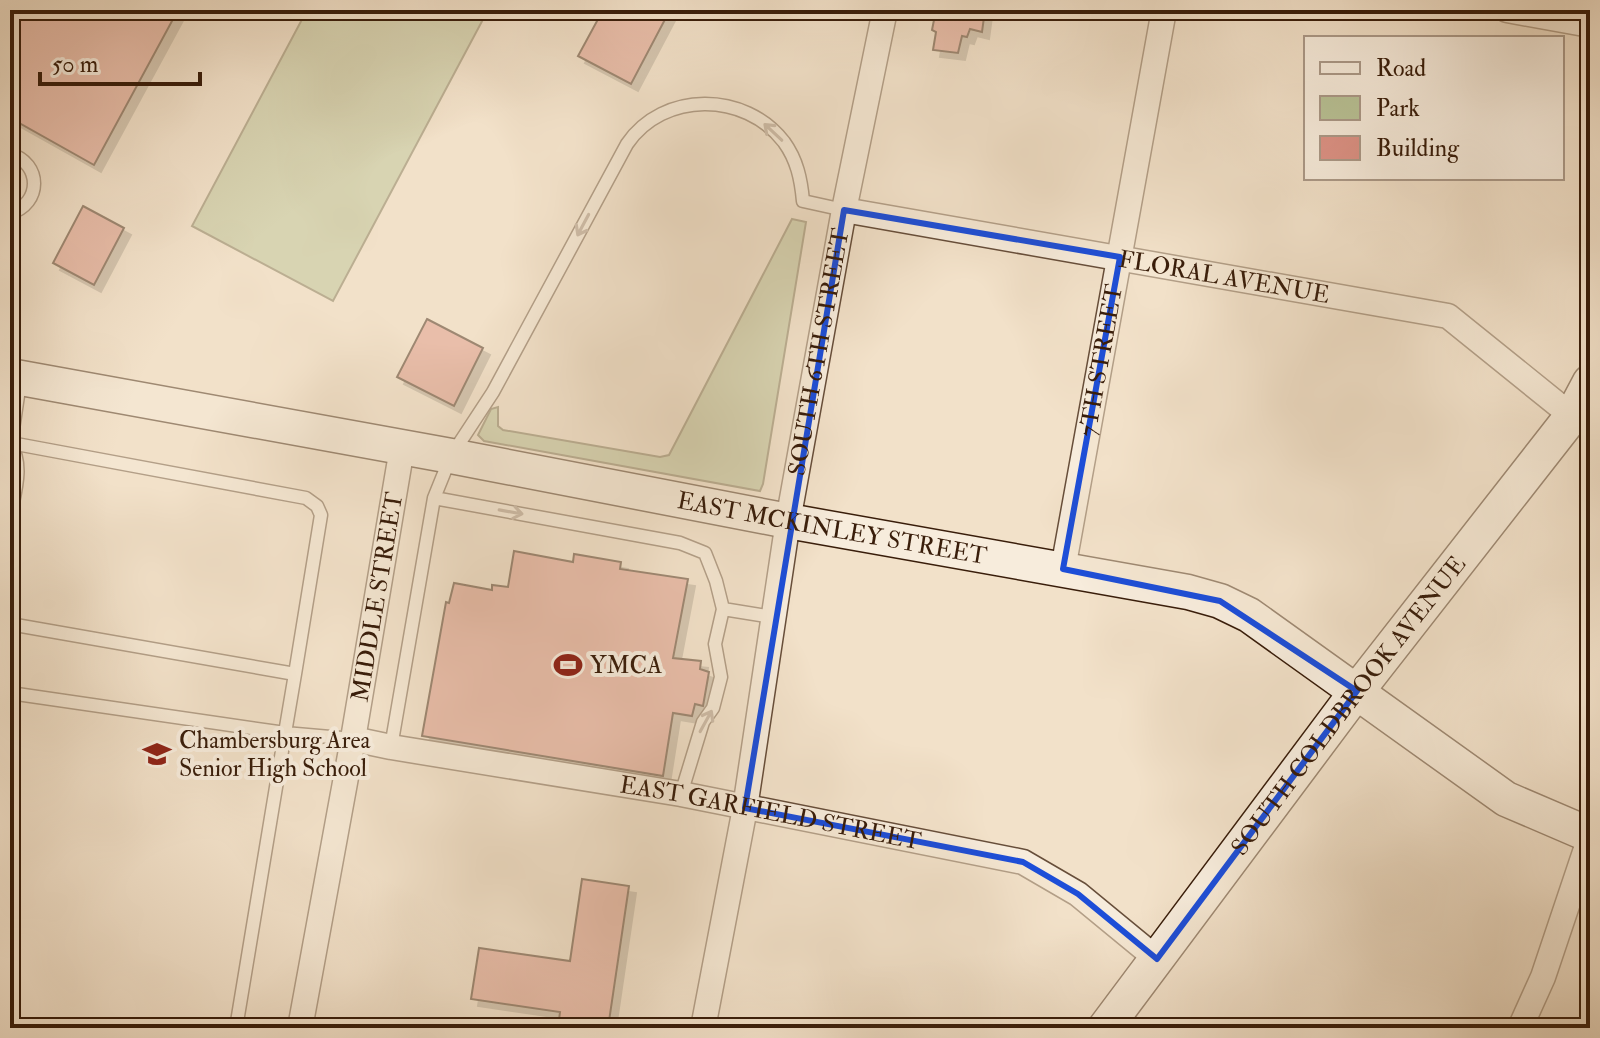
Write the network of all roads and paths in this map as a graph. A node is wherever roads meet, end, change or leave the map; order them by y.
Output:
1 (885, 10) edge
2 (1164, 10) edge
3 (1507, 10) edge
4 (1590, 25) edge
5 (10, 154) edge
6 (844, 210) junction
7 (10, 213) edge
8 (1120, 257) junction
9 (16, 377) edge
10 (1590, 382) edge
11 (1572, 416) junction
12 (10, 443) edge
13 (402, 448) junction
14 (451, 456) junction
15 (434, 498) junction
16 (10, 517) edge
17 (788, 521) junction
18 (1063, 569) junction
19 (723, 609) junction
20 (773, 617) junction
21 (10, 624) edge
22 (295, 674) junction
23 (1357, 691) junction
24 (10, 693) edge
25 (285, 733) junction
26 (353, 739) junction
27 (391, 747) junction
28 (681, 794) junction
29 (745, 808) junction
30 (1590, 836) edge
31 (1157, 959) junction
32 (236, 1028) edge
33 (300, 1028) edge
34 (703, 1028) edge
35 (1105, 1028) edge
36 (1520, 1028) edge

1 - 6 street, SOUTH 6TH STREET
2 - 8 street, 7TH STREET
3 - 4 street
5 - 7 lane
6 - 8 street, FLORAL AVENUE
6 -> 14 lane
6 - 17 street, SOUTH 6TH STREET
8 - 11 street, FLORAL AVENUE
8 - 18 street, 7TH STREET
9 - 12 lane
9 - 13 street, EAST MCKINLEY STREET
10 - 11 street, SOUTH COLDBROOK AVENUE
11 - 23 street, SOUTH COLDBROOK AVENUE
12 - 16 lane
12 - 22 lane
13 - 14 street, EAST MCKINLEY STREET
13 - 26 street, MIDDLE STREET
14 - 15 lane
14 - 17 street, EAST MCKINLEY STREET
15 -> 19 lane
15 - 27 lane
17 - 18 street, EAST MCKINLEY STREET
17 - 20 street, SOUTH 6TH STREET
18 - 23 street, EAST MCKINLEY STREET
19 - 20 lane
28 -> 19 lane
20 - 29 street, SOUTH 6TH STREET
21 - 22 lane
22 - 25 lane
23 - 30 street, EAST MCKINLEY STREET
23 - 31 street, SOUTH COLDBROOK AVENUE
24 - 25 lane
25 - 26 lane
25 - 32 lane
26 - 27 street, EAST GARFIELD STREET
26 - 33 street, MIDDLE STREET
27 - 28 street, EAST GARFIELD STREET
28 - 29 street, EAST GARFIELD STREET
29 - 31 street, EAST GARFIELD STREET
29 - 34 street, SOUTH 6TH STREET
30 - 36 street
31 - 35 street, SOUTH COLDBROOK AVENUE

